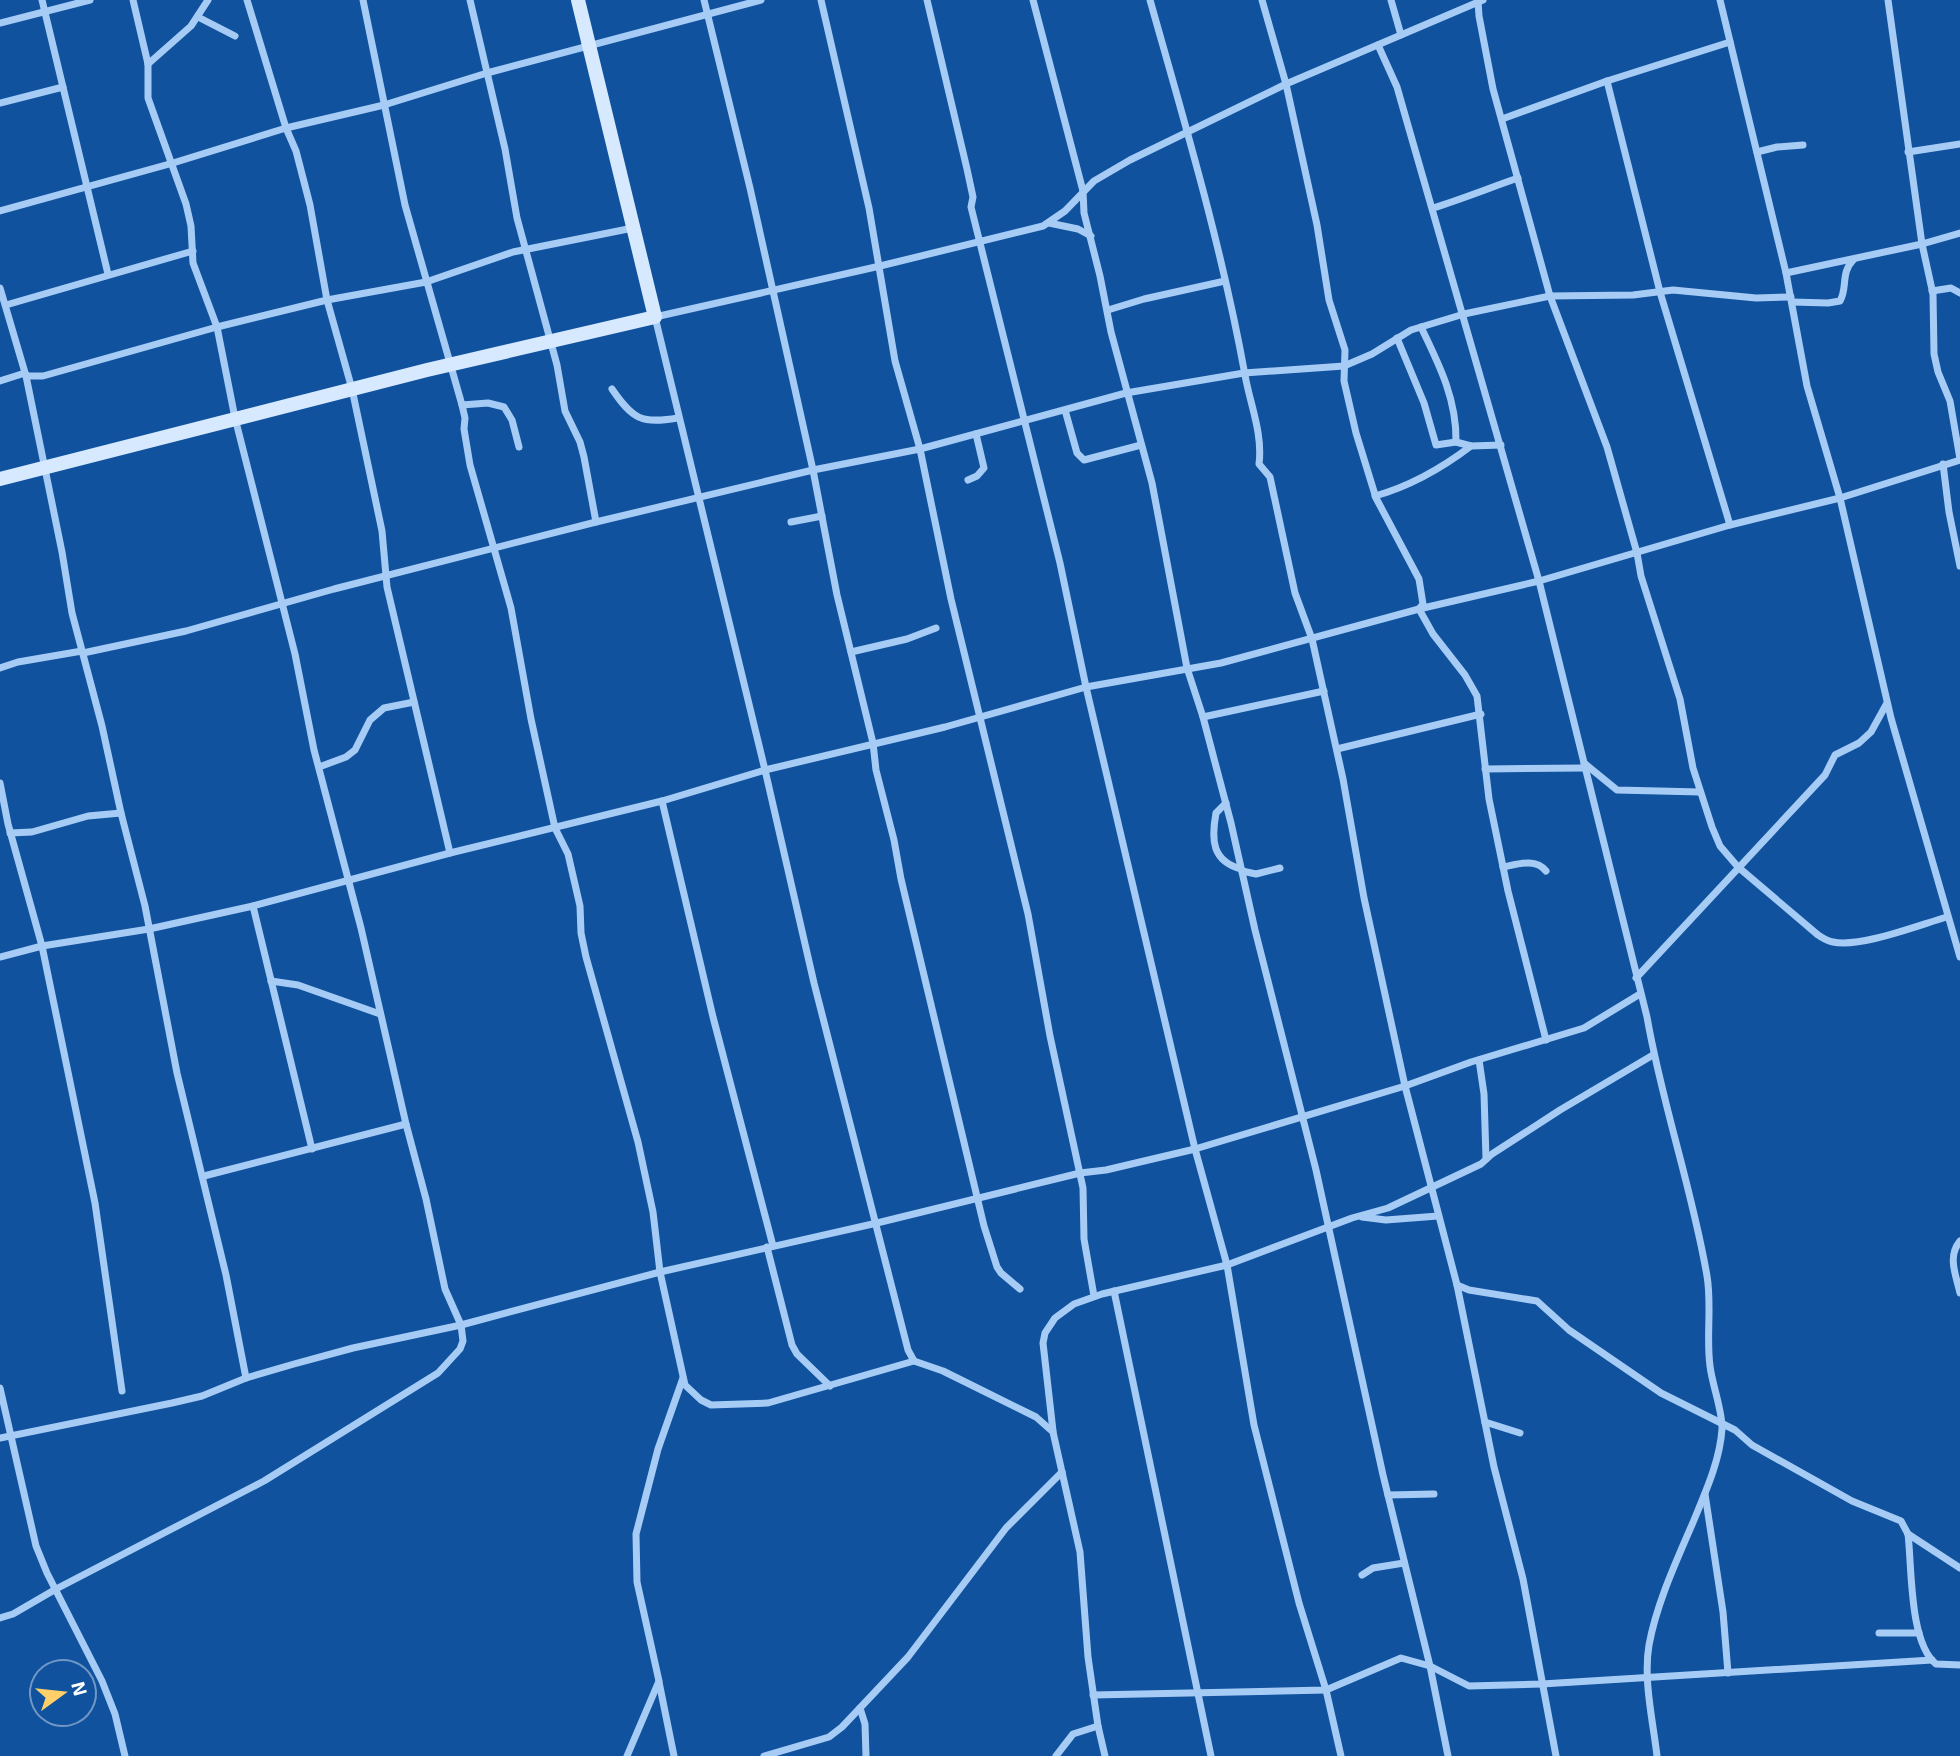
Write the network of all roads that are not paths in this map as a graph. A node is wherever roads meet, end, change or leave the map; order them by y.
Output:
1 (41, 0) edge
2 (90, 0) edge
3 (133, 0) edge
4 (208, 0) edge
5 (247, 0) edge
6 (363, 0) edge
7 (470, 0) edge
8 (578, 0) edge
9 (704, 0) edge
10 (761, 0) edge
11 (821, 0) edge
12 (927, 0) edge
13 (1033, 0) edge
14 (1150, 0) edge
15 (1262, 0) edge
16 (1391, 0) edge
17 (1720, 0) edge
18 (1888, 0) edge
19 (1480, 1) edge
20 (46, 12) junction
21 (708, 16) junction
22 (198, 17) junction
23 (0, 23) edge
24 (1401, 35) junction
25 (235, 36) dead end
26 (1730, 41) junction
27 (1377, 45) junction
28 (590, 47) junction
29 (148, 64) junction
30 (487, 73) junction
31 (1607, 81) junction
32 (1286, 84) junction
33 (63, 87) junction
34 (0, 103) edge
35 (384, 105) junction
36 (1502, 119) junction
37 (286, 128) junction
38 (1187, 133) junction
39 (1960, 144) edge
40 (1803, 145) dead end
41 (1756, 152) junction
42 (1908, 152) junction
43 (173, 163) junction
44 (1518, 178) junction
45 (86, 187) junction
46 (1083, 191) junction
47 (1433, 208) junction
48 (0, 211) edge
49 (1049, 223) junction
50 (633, 228) junction
51 (1960, 233) edge
52 (1091, 236) junction
53 (980, 241) junction
54 (1922, 244) junction
55 (192, 251) junction
56 (525, 251) junction
57 (1854, 258) junction
58 (880, 266) junction
59 (1786, 273) junction
60 (108, 274) junction
61 (1225, 281) junction
62 (426, 282) junction
63 (0, 288) edge
64 (772, 289) junction
65 (1932, 290) junction
66 (1660, 292) junction
67 (1960, 293) edge
68 (1550, 296) junction
69 (1791, 299) junction
70 (327, 300) junction
71 (6, 305) junction
72 (1108, 310) junction
73 (1464, 314) junction
74 (655, 317) junction
75 (217, 327) junction
76 (1421, 327) junction
77 (1397, 338) junction
78 (551, 340) junction
79 (452, 365) junction
80 (1344, 366) junction
81 (1244, 373) junction
82 (25, 375) junction
83 (0, 381) edge
84 (352, 389) junction
85 (612, 389) dead end
86 (1126, 393) junction
87 (463, 404) junction
88 (1065, 410) junction
89 (235, 418) junction
90 (678, 418) junction
91 (1025, 421) junction
92 (976, 434) junction
93 (1456, 442) junction
94 (1141, 445) junction
95 (1501, 445) junction
96 (1472, 446) junction
97 (519, 447) dead end
98 (920, 449) junction
99 (1960, 460) edge
100 (1943, 464) junction
101 (46, 467) junction
102 (813, 470) junction
103 (0, 479) edge
104 (968, 480) dead end
105 (1375, 496) junction
106 (1840, 498) junction
107 (697, 499) junction
108 (822, 516) junction
109 (596, 522) junction
110 (791, 522) dead end
111 (1730, 525) junction
112 (494, 548) junction
113 (1637, 554) junction
114 (1960, 566) edge
115 (386, 576) junction
116 (1539, 581) junction
117 (282, 603) junction
118 (1419, 609) junction
119 (936, 628) dead end
120 (1312, 639) junction
121 (83, 652) junction
122 (851, 652) junction
123 (0, 668) edge
124 (1187, 668) junction
125 (1086, 687) junction
126 (1324, 691) junction
127 (414, 702) junction
128 (1887, 704) junction
129 (1481, 714) junction
130 (1203, 717) junction
131 (980, 718) junction
132 (873, 743) junction
133 (1337, 749) junction
134 (1584, 765) junction
135 (319, 767) junction
136 (1485, 769) junction
137 (765, 770) junction
138 (0, 783) edge
139 (1700, 792) junction
140 (662, 801) junction
141 (1226, 803) junction
142 (121, 813) junction
143 (555, 828) junction
144 (10, 833) junction
145 (450, 853) junction
146 (1503, 867) junction
147 (1738, 867) junction
148 (1280, 868) dead end
149 (1241, 870) junction
150 (1546, 870) dead end
151 (349, 880) junction
152 (253, 906) junction
153 (1947, 917) junction
154 (149, 929) junction
155 (42, 946) junction
156 (0, 957) edge
157 (1960, 957) edge
158 (1636, 978) junction
159 (271, 981) junction
160 (1640, 994) junction
161 (380, 1014) junction
162 (1546, 1040) junction
163 (1653, 1055) junction
164 (1479, 1060) junction
165 (1405, 1086) junction
166 (1302, 1116) junction
167 (406, 1124) junction
168 (312, 1149) junction
169 (1195, 1149) junction
170 (1486, 1159) junction
171 (1080, 1173) junction
172 (204, 1175) junction
173 (1431, 1188) junction
174 (977, 1197) junction
175 (1359, 1216) junction
176 (1438, 1216) junction
177 (877, 1223) junction
178 (1329, 1227) junction
179 (1960, 1241) edge
180 (770, 1246) junction
181 (1227, 1265) junction
182 (660, 1272) junction
183 (1457, 1285) junction
184 (1020, 1289) dead end
185 (1114, 1291) junction
186 (1960, 1293) edge
187 (1094, 1296) junction
188 (461, 1325) junction
189 (914, 1361) junction
190 (246, 1378) junction
191 (683, 1378) junction
192 (830, 1386) junction
193 (0, 1388) edge
194 (122, 1391) dead end
195 (1485, 1422) junction
196 (1723, 1424) junction
197 (1053, 1432) junction
198 (1520, 1433) dead end
199 (10, 1435) junction
200 (0, 1438) edge
201 (1062, 1472) junction
202 (1434, 1493) dead end
203 (1705, 1493) junction
204 (1388, 1495) junction
205 (1908, 1534) junction
206 (1404, 1563) junction
207 (1960, 1568) edge
208 (1362, 1575) dead end
209 (56, 1589) junction
210 (0, 1618) edge
211 (1880, 1633) dead end
212 (1919, 1633) junction
213 (1932, 1660) junction
214 (1960, 1665) edge
215 (1430, 1666) junction
216 (1728, 1673) junction
217 (1648, 1678) junction
218 (659, 1681) junction
219 (1542, 1684) junction
220 (1326, 1689) junction
221 (1197, 1691) junction
222 (1093, 1695) junction
223 (860, 1708) junction
224 (1098, 1726) junction
225 (125, 1756) edge
226 (627, 1756) edge
227 (674, 1756) edge
228 (764, 1756) edge
229 (866, 1756) edge
230 (1056, 1756) edge
231 (1105, 1756) edge
232 (1211, 1756) edge
233 (1341, 1756) edge
234 (1448, 1756) edge
235 (1556, 1756) edge
236 (1657, 1756) edge

1 - 20 street
2 - 20 street
3 - 29 street
4 - 22 street
5 - 37 street
6 - 35 street
7 - 30 street
8 - 28 street
9 - 21 street
10 - 21 street
11 - 58 street
12 - 53 street
13 - 46 street
14 - 38 street
15 - 32 street
16 - 24 street
17 - 26 street
18 - 42 street
19 - 24 street
19 - 36 street
20 - 23 street
20 - 33 street
21 - 28 street
21 - 64 street
22 - 25 street
22 - 29 street
24 - 27 street
26 - 31 street
26 - 41 street
27 - 32 street
27 - 47 street
28 - 30 street
28 - 50 street
29 - 43 street
30 - 35 street
30 - 56 street
31 - 36 street
31 - 66 street
32 - 38 street
32 - 80 street
33 - 34 street
33 - 45 street
35 - 37 street
35 - 62 street
36 - 44 street
37 - 43 street
37 - 70 street
38 - 46 street
38 - 61 street
39 - 42 street
40 - 41 street
41 - 59 street
42 - 54 street
43 - 45 street
43 - 55 street
44 - 47 street
44 - 68 street
45 - 48 street
45 - 60 street
46 - 49 street
46 - 52 street
47 - 73 street
49 - 52 street
49 - 53 street
50 - 56 street
50 - 74 street
51 - 54 street
52 - 72 street
53 - 58 street
53 - 91 street
54 - 57 street
54 - 65 street
55 - 60 street
55 - 75 street
56 - 62 street
56 - 78 street
57 - 59 street
57 - 69 street
58 - 64 street
58 - 98 street
59 - 69 street
60 - 71 street
61 - 72 street
61 - 81 street
62 - 70 street
62 - 79 street
63 - 71 street
64 - 74 street
64 - 102 street
65 - 67 street
65 - 99 street
66 - 68 street
66 - 69 street
66 - 111 street
68 - 73 street
68 - 113 street
69 - 106 street
70 - 75 street
70 - 84 street
71 - 82 street
72 - 86 street
73 - 76 street
73 - 95 street
74 - 78 street
74 - 90 street
75 - 82 street
75 - 89 street
76 - 77 street
76 - 93 street
77 - 80 street
77 - 93 street
78 - 79 street
78 - 109 street
79 - 84 street
79 - 87 street
80 - 81 street
80 - 105 street
81 - 86 street
81 - 120 street
82 - 83 street
82 - 101 street
84 - 89 street
84 - 115 street
85 - 90 street
86 - 88 street
86 - 94 street
87 - 97 street
87 - 112 street
88 - 91 street
88 - 94 street
89 - 101 street
89 - 117 street
90 - 107 street
91 - 92 street
91 - 125 street
92 - 98 street
92 - 104 street
93 - 96 street
94 - 124 street
95 - 96 street
95 - 116 street
96 - 105 street
98 - 102 street
98 - 131 street
99 - 100 street
100 - 106 street
100 - 114 street
101 - 103 street
101 - 121 street
102 - 107 street
102 - 108 street
105 - 118 street
106 - 111 street
106 - 128 street
107 - 109 street
107 - 137 street
108 - 110 street
108 - 122 street
109 - 112 street
111 - 113 street
112 - 115 street
112 - 143 street
113 - 116 street
113 - 139 street
115 - 117 street
115 - 127 street
116 - 118 street
116 - 134 street
117 - 121 street
117 - 135 street
118 - 120 street
118 - 129 street
119 - 122 street
120 - 124 street
120 - 126 street
121 - 123 street
121 - 142 street
122 - 132 street
124 - 125 street
124 - 130 street
125 - 131 street
125 - 169 street
126 - 130 street
126 - 133 street
127 - 135 street
127 - 145 street
128 - 147 street
128 - 153 street
129 - 133 street
129 - 136 street
130 - 141 street
131 - 132 street
131 - 171 street
132 - 137 street
132 - 174 street
133 - 165 street
134 - 136 street
134 - 139 street
134 - 158 street
135 - 151 street
136 - 146 street
137 - 140 street
137 - 177 street
138 - 144 street
139 - 147 street
140 - 143 street
140 - 180 street
141 - 149 street
141 - 149 street
142 - 144 street
142 - 154 street
143 - 145 street
143 - 182 street
144 - 155 street
145 - 151 street
146 - 150 street
146 - 162 street
147 - 153 street
147 - 158 street
148 - 149 street
149 - 166 street
151 - 152 street
151 - 161 street
152 - 154 street
152 - 159 street
153 - 157 street
154 - 155 street
154 - 172 street
155 - 156 street
155 - 194 street
158 - 160 street
159 - 161 street
159 - 168 street
160 - 162 street
160 - 163 street
161 - 167 street
162 - 164 street
163 - 170 street
163 - 196 street
164 - 165 street
164 - 170 street
165 - 166 street
165 - 173 street
166 - 169 street
166 - 178 street
167 - 168 street
167 - 188 street
168 - 172 street
169 - 171 street
169 - 181 street
170 - 173 street
171 - 174 street
171 - 187 street
172 - 190 street
173 - 175 street
173 - 176 street
174 - 177 street
174 - 184 street
175 - 176 street
175 - 178 street
176 - 183 street
177 - 180 street
177 - 189 street
178 - 181 street
178 - 204 street
179 - 186 street
180 - 182 street
180 - 192 street
181 - 185 street
181 - 220 street
182 - 188 street
182 - 191 street
183 - 195 street
183 - 196 street
185 - 187 street
185 - 221 street
187 - 197 street
188 - 190 street
188 - 209 street
189 - 192 street
189 - 197 street
190 - 199 street
191 - 192 street
191 - 218 street
193 - 199 street
195 - 198 street
195 - 219 street
196 - 203 street
196 - 205 street
197 - 201 street
199 - 200 street
199 - 209 street
201 - 222 street
201 - 223 street
202 - 204 street
203 - 216 street
203 - 217 street
204 - 206 street
205 - 207 street
205 - 212 street
206 - 208 street
206 - 215 street
209 - 210 street
209 - 225 street
211 - 212 street
212 - 213 street
213 - 214 street
213 - 216 street
215 - 219 street
215 - 220 street
215 - 234 street
216 - 217 street
217 - 219 street
217 - 236 street
218 - 226 street
218 - 227 street
219 - 235 street
220 - 221 street
220 - 233 street
221 - 222 street
221 - 232 street
222 - 224 street
223 - 228 street
223 - 229 street
224 - 230 street
224 - 231 street

